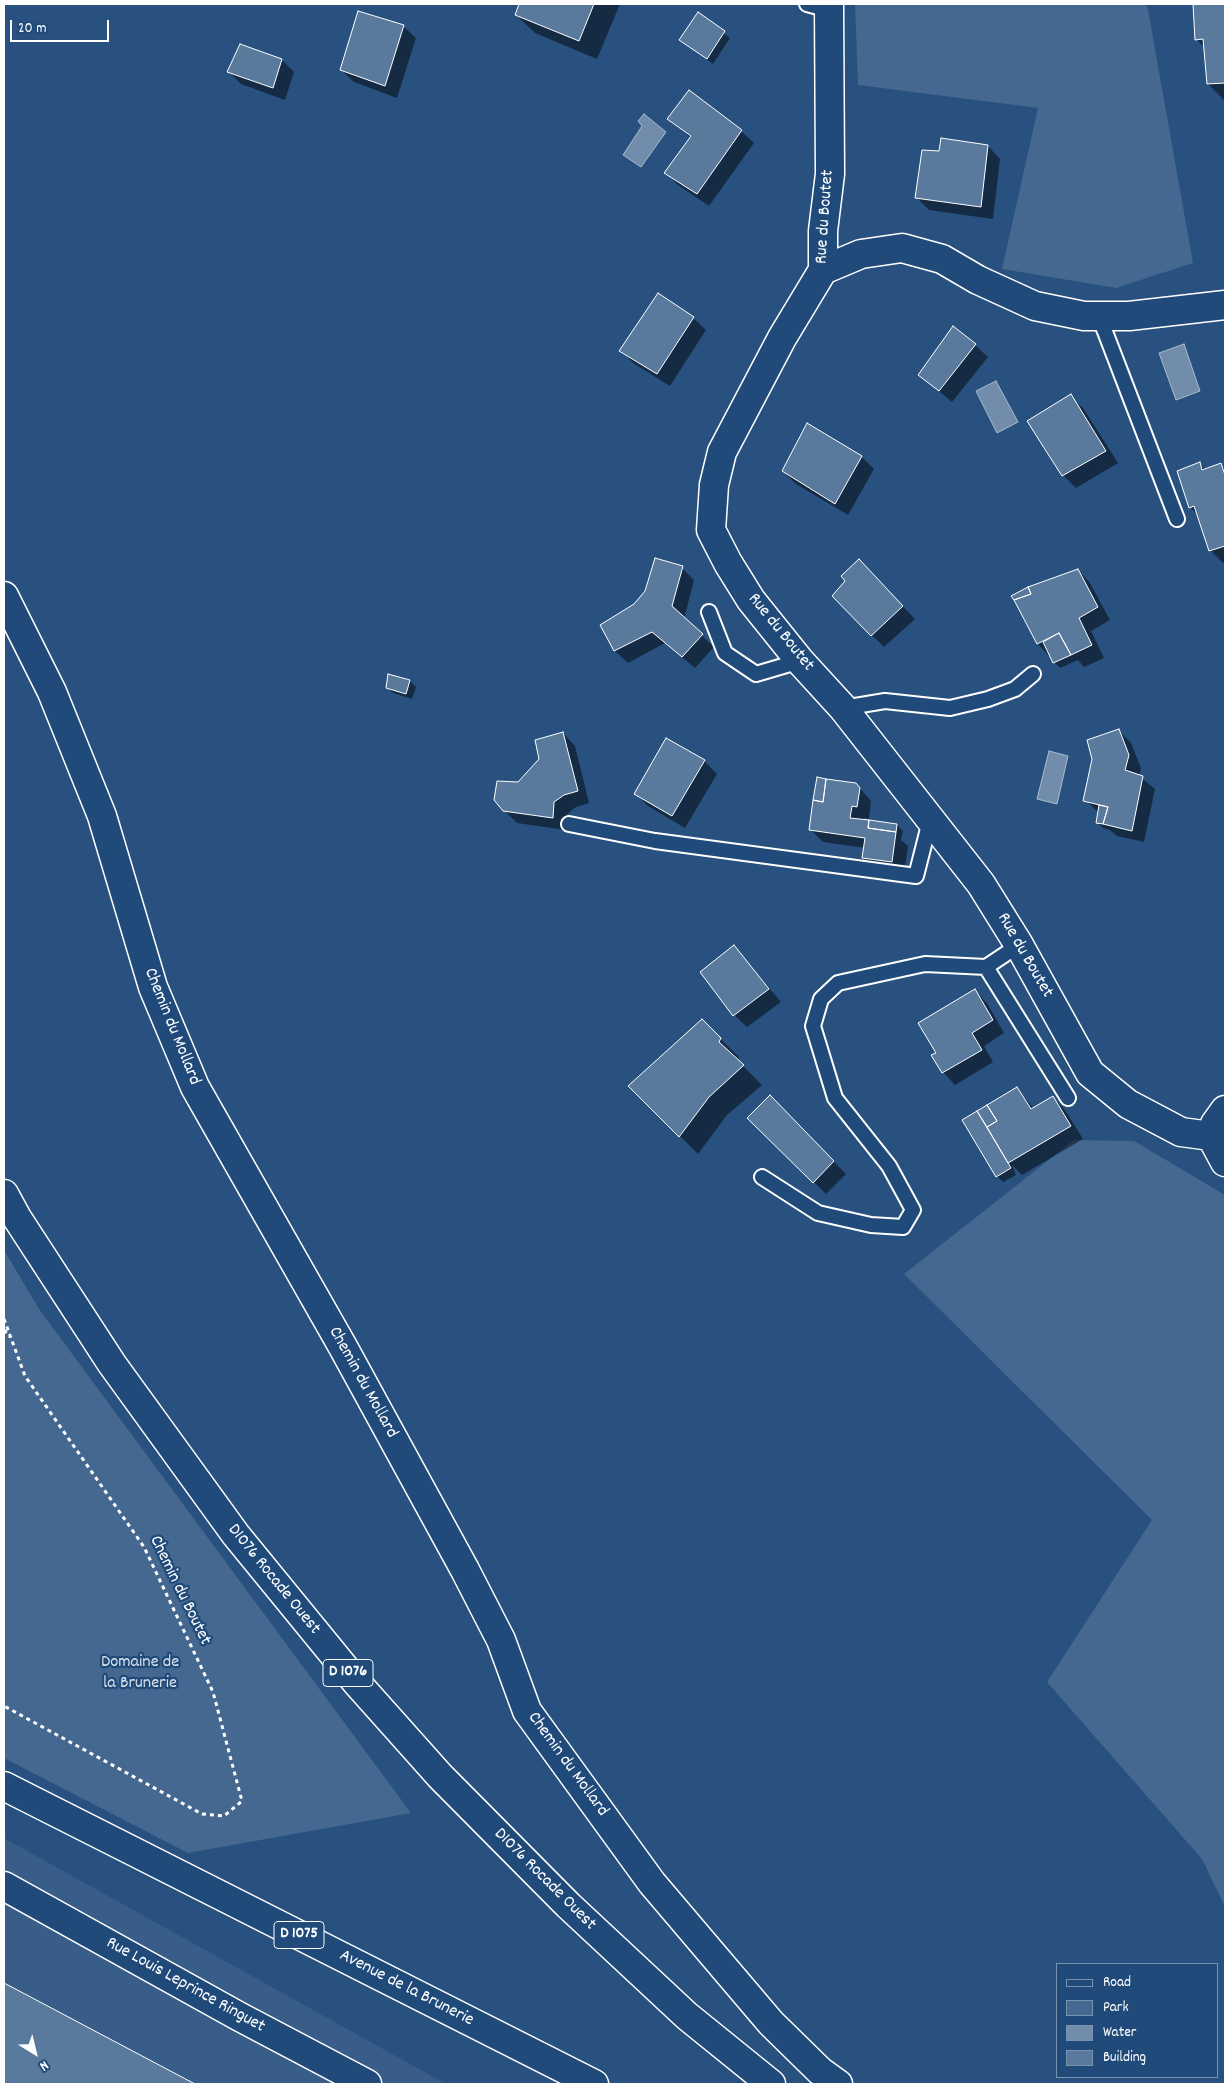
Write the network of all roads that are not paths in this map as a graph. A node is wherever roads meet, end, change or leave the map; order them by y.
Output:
1 (821, 6) edge
2 (824, 270) junction
3 (1225, 305) edge
4 (1099, 316) junction
5 (1177, 519) dead end
6 (7, 602) edge
7 (709, 612) dead end
8 (800, 661) junction
9 (1033, 674) dead end
10 (843, 708) junction
11 (930, 821) junction
12 (569, 824) dead end
13 (1019, 945) junction
14 (986, 967) junction
15 (1068, 1098) dead end
16 (1225, 1110) edge
17 (1211, 1136) junction
18 (1225, 1162) edge
19 (762, 1177) dead end
20 (4, 1194) edge
21 (4, 1786) edge
22 (4, 1886) edge
23 (367, 2084) edge
24 (594, 2084) edge
25 (771, 2084) edge
26 (838, 2084) edge

1 - 2 street, Rue du Boutet
2 - 4 street
2 - 8 street, Rue du Boutet
3 - 4 street
4 - 5 lane
6 - 26 street, Chemin du Mollard
7 - 8 lane
8 - 10 street, Rue du Boutet
9 - 10 lane
10 - 11 street, Rue du Boutet
11 - 12 lane
11 - 13 street, Rue du Boutet
13 - 14 lane
13 - 17 street, Rue du Boutet
14 - 15 lane
14 - 19 lane
16 - 17 street
17 - 18 street
20 - 25 street, D1076 Rocade Ouest / D 1076
21 - 24 street, Avenue de la Brunerie / D 1075
22 - 23 street, Rue Louis Leprince Ringuet

